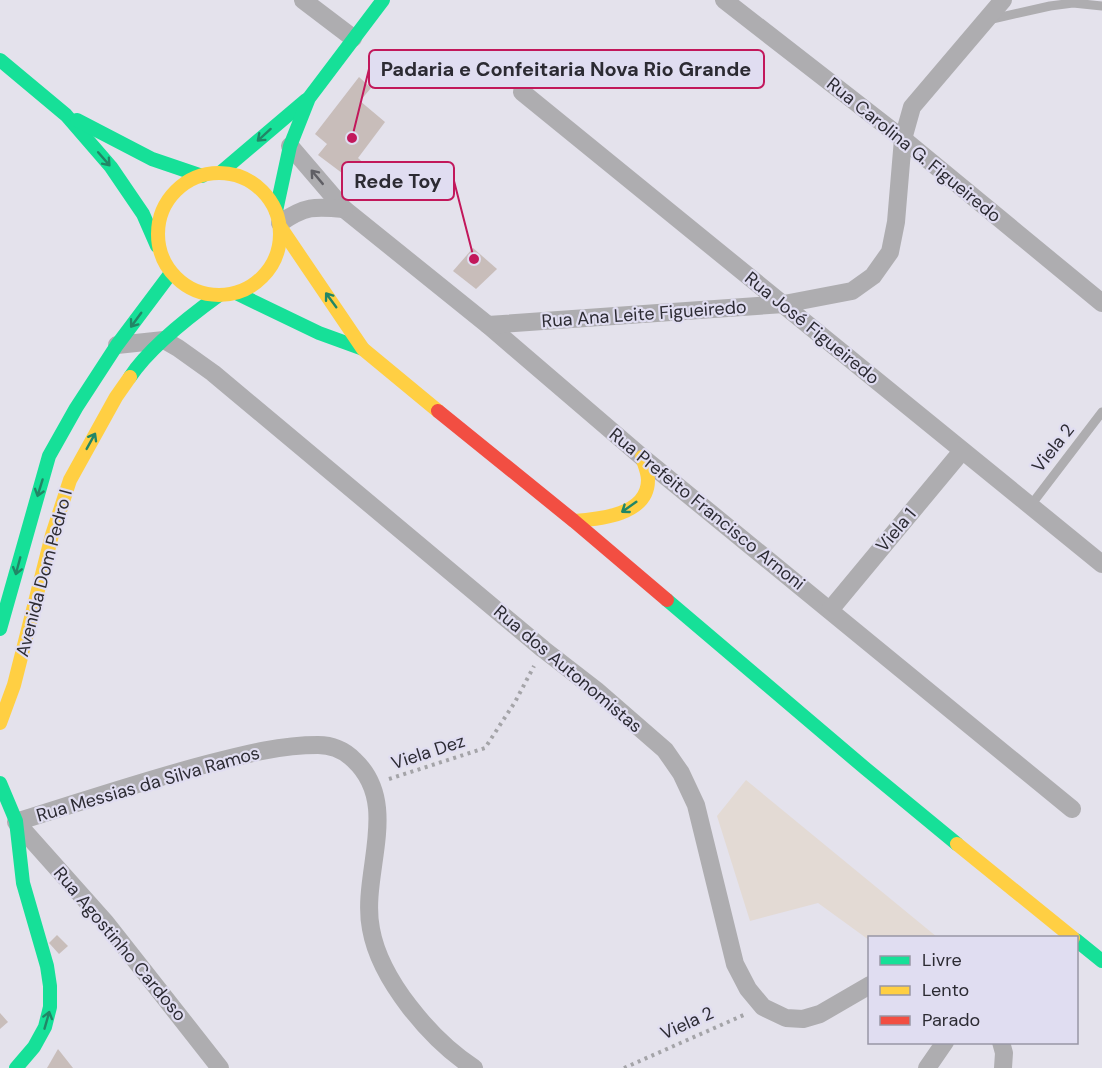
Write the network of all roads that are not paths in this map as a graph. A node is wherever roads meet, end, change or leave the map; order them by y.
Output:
1 (303, 0) edge
2 (383, 0) edge
3 (724, 0) edge
4 (1003, 0) edge
5 (1102, 6) edge
6 (986, 21) junction
7 (353, 38) junction
8 (0, 60) edge
9 (522, 92) dead end
10 (309, 98) junction
11 (66, 115) junction
12 (903, 139) junction
13 (290, 146) junction
14 (220, 173) junction
15 (202, 176) junction
16 (344, 209) junction
17 (279, 221) junction
18 (162, 258) junction
19 (171, 273) junction
20 (236, 293) junction
21 (219, 295) junction
22 (1102, 303) edge
23 (784, 304) junction
24 (488, 326) junction
25 (164, 340) junction
26 (117, 345) junction
27 (363, 349) junction
28 (1102, 412) edge
29 (962, 451) junction
30 (642, 457) junction
31 (1031, 505) junction
32 (574, 521) junction
33 (1102, 564) edge
34 (830, 610) junction
35 (0, 629) edge
36 (0, 723) edge
37 (0, 783) edge
38 (1072, 809) dead end
39 (0, 813) edge
40 (16, 822) junction
41 (1071, 936) edge
42 (1078, 941) edge
43 (1102, 961) edge
44 (868, 986) edge
45 (944, 1044) edge
46 (1002, 1044) edge
47 (16, 1068) edge
48 (220, 1068) edge
49 (474, 1068) edge
50 (927, 1068) edge
51 (1004, 1068) edge

1 - 7 street
2 - 7 main road
3 - 12 street, Rua Carolina G. Figueiredo
4 - 6 street, Rua Ana Leite Figueiredo
5 - 6 lane
6 - 12 street, Rua Ana Leite Figueiredo
7 - 10 main road
8 - 11 main road
9 - 23 street, Rua José Figueiredo
10 - 13 main road
10 -> 14 main road
11 - 15 main road
11 -> 18 main road
12 - 22 street, Rua Carolina G. Figueiredo
12 - 23 street, Rua Ana Leite Figueiredo
16 -> 13 street, Rua Prefeito Francisco Arnoni
13 - 17 main road
14 - 15 main road
14 - 17 main road
15 - 18 main road
16 - 17 street
16 - 24 street, Rua Prefeito Francisco Arnoni
17 - 20 main road
27 -> 17 main road
18 - 19 main road
19 - 21 main road
19 -> 26 main road, Avenida Dom Pedro I
20 - 21 main road
20 - 27 main road
21 - 25 main road, Avenida Dom Pedro I
23 - 24 street, Rua Ana Leite Figueiredo
23 - 29 street, Rua José Figueiredo
24 - 30 street, Rua Prefeito Francisco Arnoni
25 - 26 street
36 -> 25 main road, Avenida Dom Pedro I
25 - 44 street, Rua dos Autonomistas
26 -> 35 main road, Avenida Dom Pedro I
27 - 32 main road
28 - 31 lane, Viela 2
29 - 31 street, Rua José Figueiredo
29 - 34 street, Viela 1
30 -> 32 main road
30 - 34 street, Rua Prefeito Francisco Arnoni
31 - 33 street, Rua José Figueiredo
32 - 41 main road
34 - 38 street, Rua Prefeito Francisco Arnoni
37 - 40 main road
39 - 40 main road
47 -> 40 main road
40 - 48 street, Rua Agostinho Cardoso
40 - 49 street, Rua Messias da Silva Ramos
42 - 43 main road
45 - 50 street
46 - 51 street

